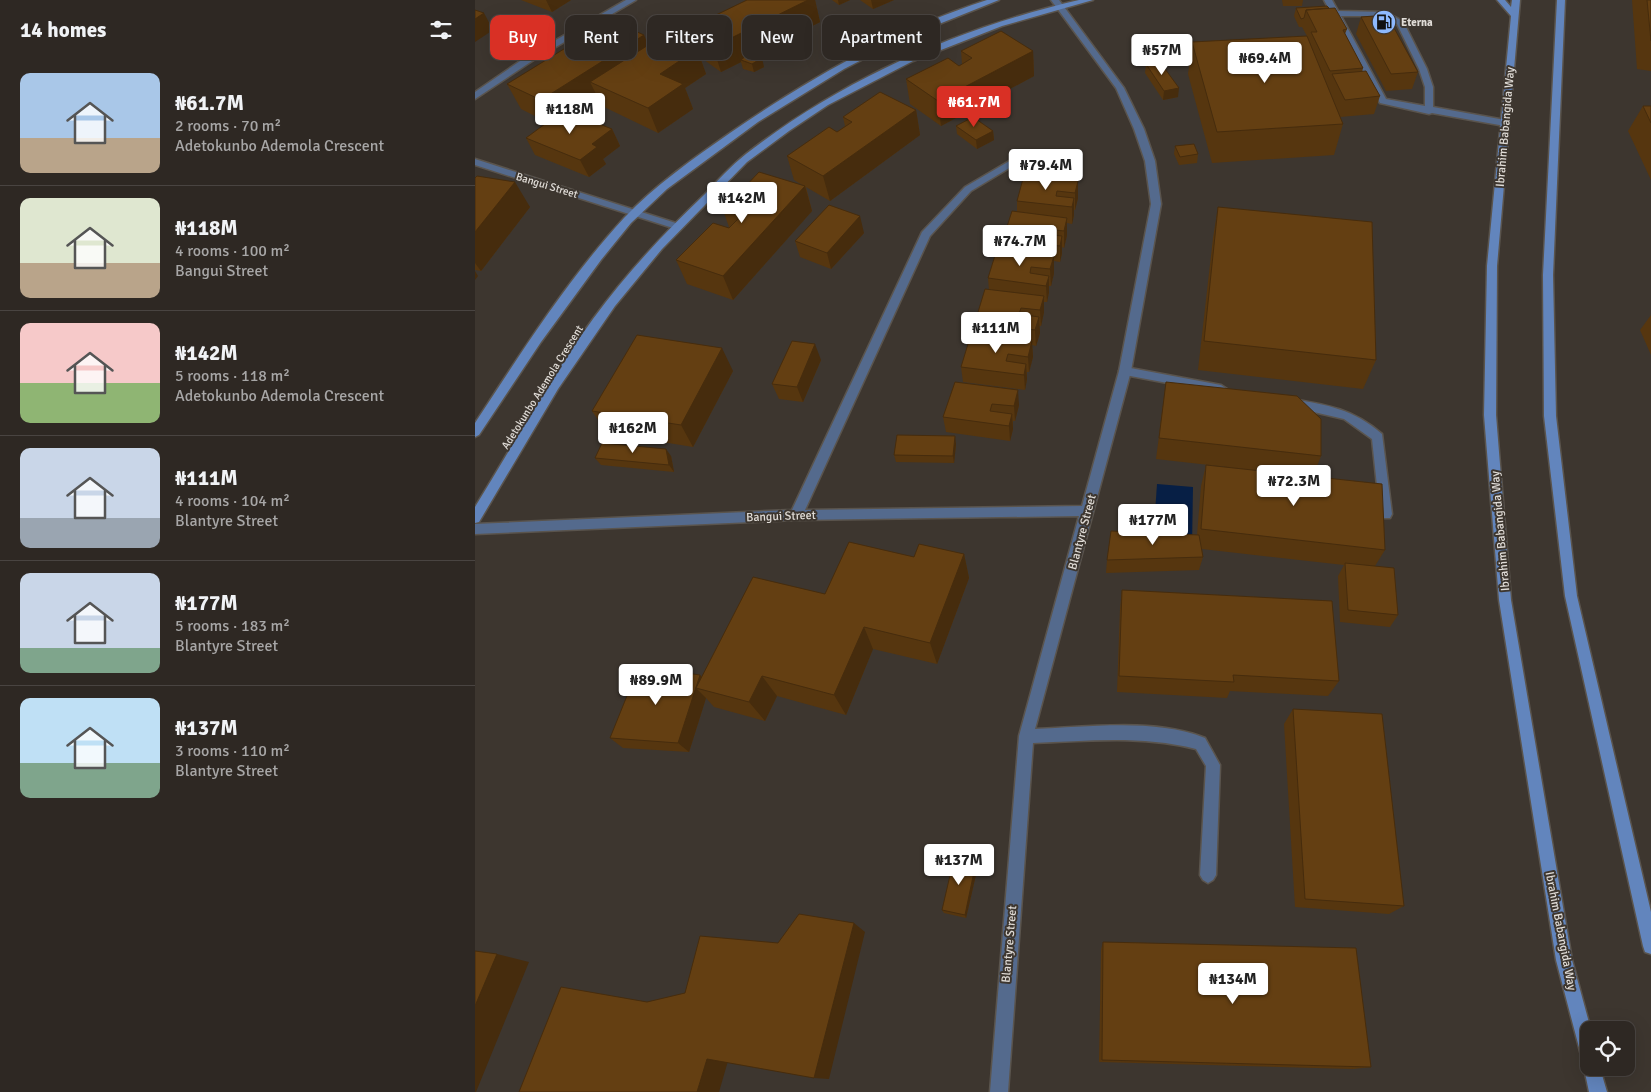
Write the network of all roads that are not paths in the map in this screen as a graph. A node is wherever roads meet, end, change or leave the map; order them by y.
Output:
1 (632, 0) edge
2 (995, 0) edge
3 (1089, 0) edge
4 (1328, 0) edge
5 (1501, 0) edge
6 (1516, 0) edge
7 (1561, 0) edge
8 (1057, 3) edge
9 (1335, 13) junction
10 (1515, 16) junction
11 (475, 96) edge
12 (1429, 110) junction
13 (1505, 123) junction
14 (1023, 156) dead end
15 (475, 162) edge
16 (636, 212) junction
17 (676, 226) junction
18 (1125, 371) junction
19 (1229, 391) edge
20 (1277, 400) edge
21 (475, 432) edge
22 (1087, 511) junction
23 (1386, 514) dead end
24 (796, 515) junction
25 (475, 518) edge
26 (475, 529) edge
27 (1026, 736) junction
28 (1208, 875) dead end
29 (1651, 946) edge
30 (1580, 1021) edge
31 (1594, 1076) edge
32 (999, 1092) edge
33 (1598, 1092) edge

1 - 11 street
2 - 16 main road
3 - 8 main road, Adetokunbo Ademola Crescent
4 - 9 street
5 - 10 main road
6 - 10 main road, Ibrahim Babangida Way
7 - 29 main road
8 - 17 main road, Adetokunbo Ademola Crescent
8 - 18 street, Blantyre Street
9 - 12 street
9 - 12 street
10 - 13 main road, Ibrahim Babangida Way
12 - 13 street
13 - 30 main road, Ibrahim Babangida Way
14 - 24 street
15 - 16 street, Bangui Street
16 - 17 street, Bangui Street
16 - 21 main road
17 - 25 main road, Adetokunbo Ademola Crescent
18 - 19 street
18 - 22 street, Blantyre Street
20 - 23 street
22 - 24 street, Bangui Street
22 - 27 street, Blantyre Street
24 - 26 street, Bangui Street
27 - 28 street
27 - 32 street, Blantyre Street
31 - 33 main road

